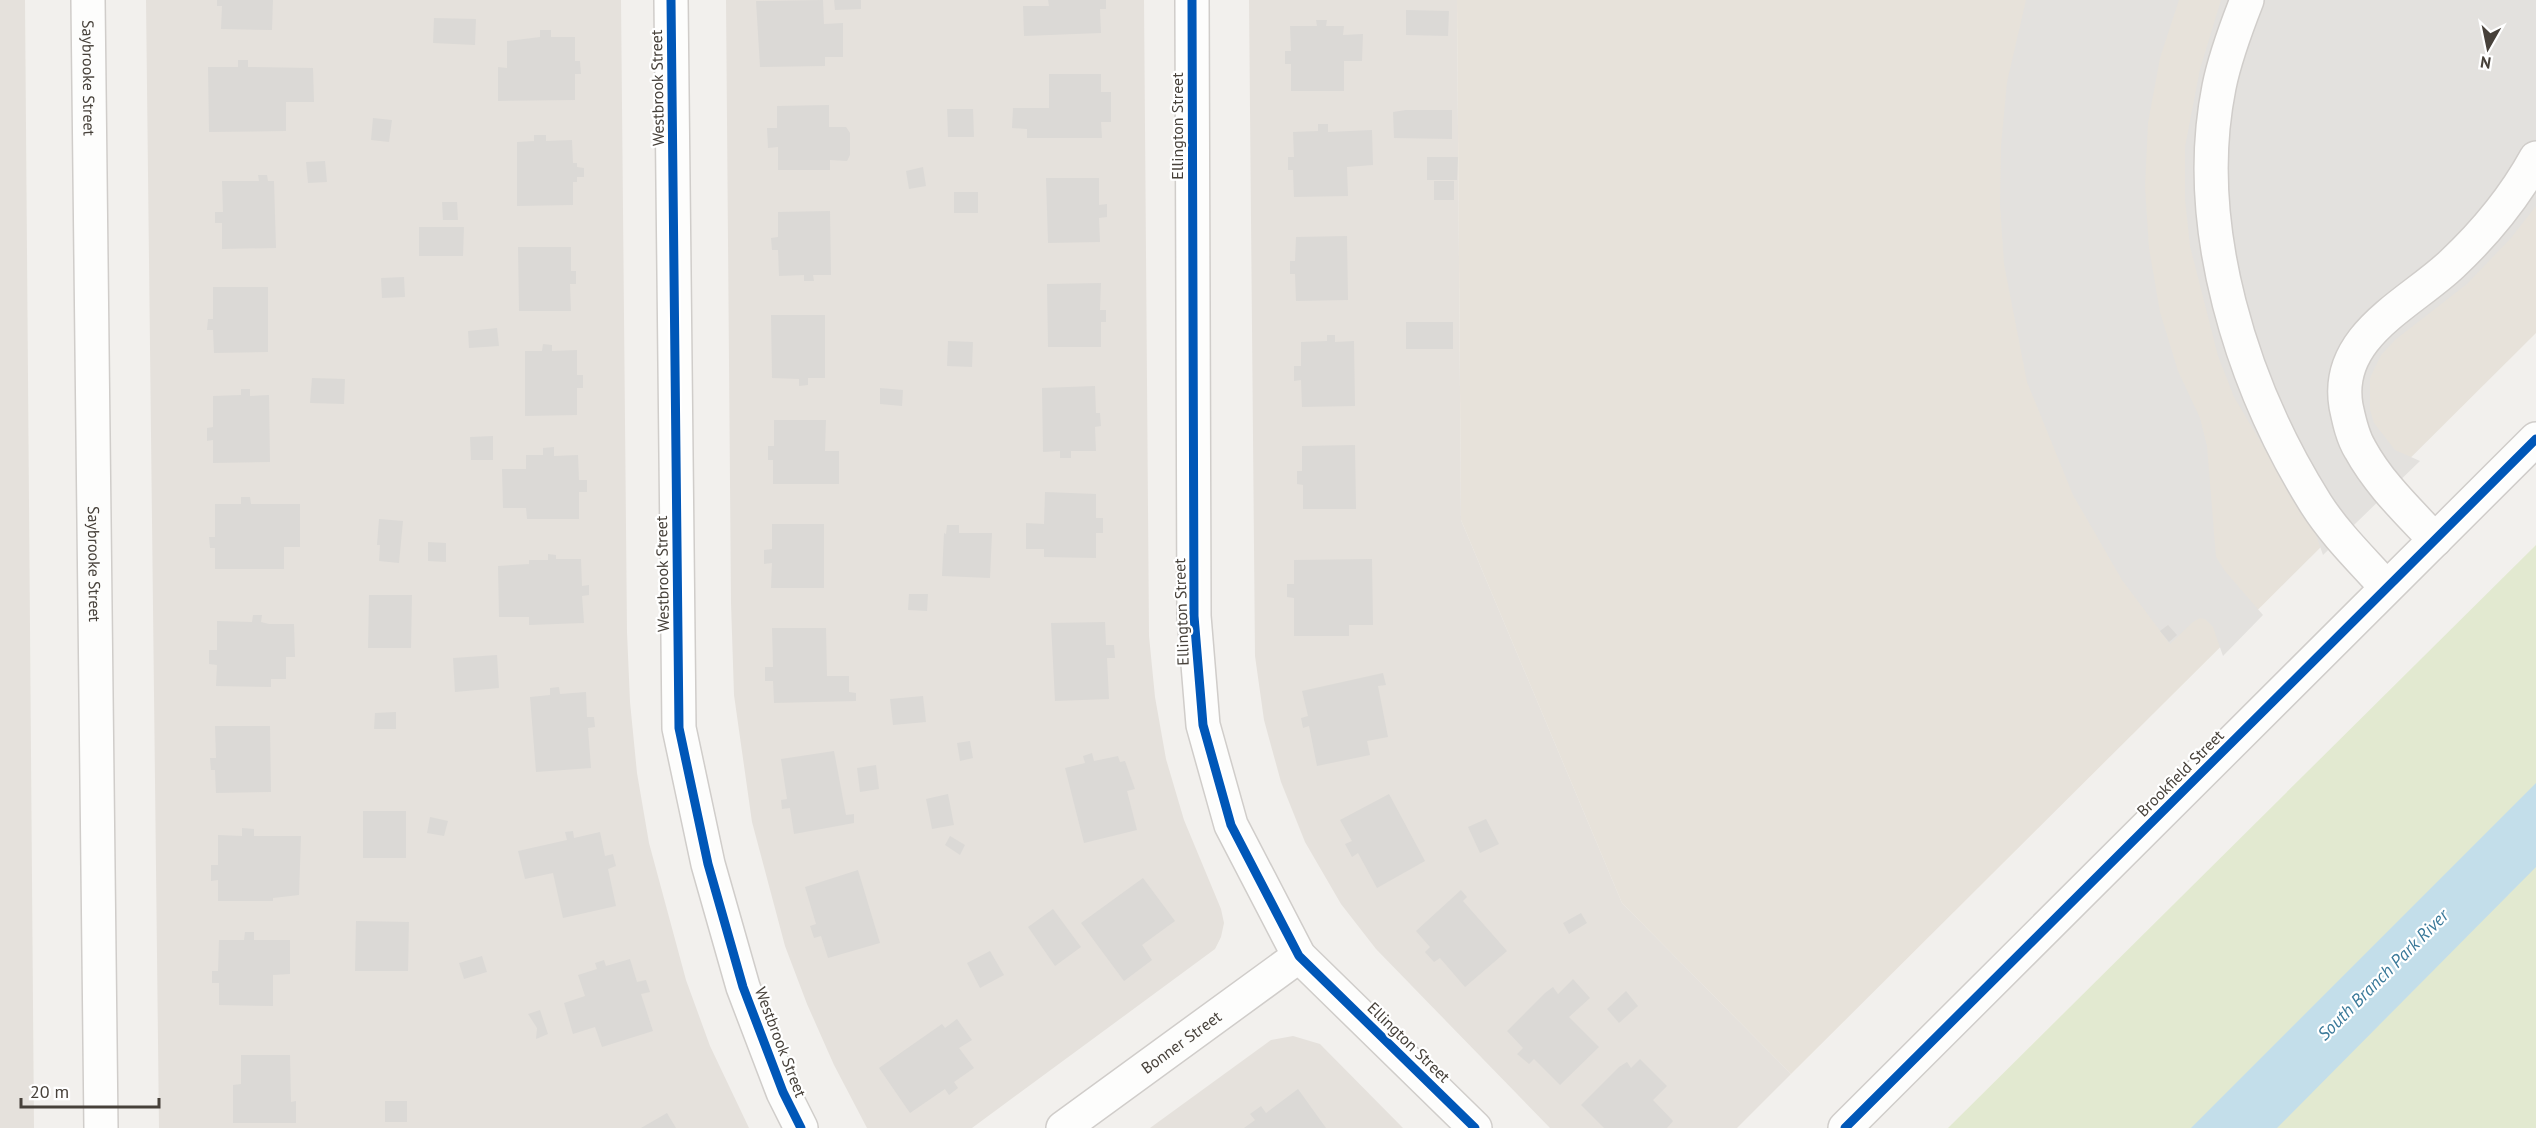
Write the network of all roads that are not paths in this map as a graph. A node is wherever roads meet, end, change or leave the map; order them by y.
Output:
1 (88, 0) edge
2 (671, 0) edge
3 (1192, 0) edge
4 (2247, 0) edge
5 (2536, 158) edge
6 (2536, 439) edge
7 (2435, 540) junction
8 (2386, 588) junction
9 (1299, 957) junction
10 (101, 1128) edge
11 (801, 1128) edge
12 (1063, 1128) edge
13 (1475, 1128) edge
14 (1845, 1128) edge

1 - 10 street, Saybrooke Street
2 - 11 street, Westbrook Street
3 - 9 street, Ellington Street
4 - 8 street
5 - 7 street
6 - 7 street, Brookfield Street
7 - 8 street, Brookfield Street
8 - 14 street, Brookfield Street
9 - 12 street, Bonner Street
9 - 13 street, Ellington Street

